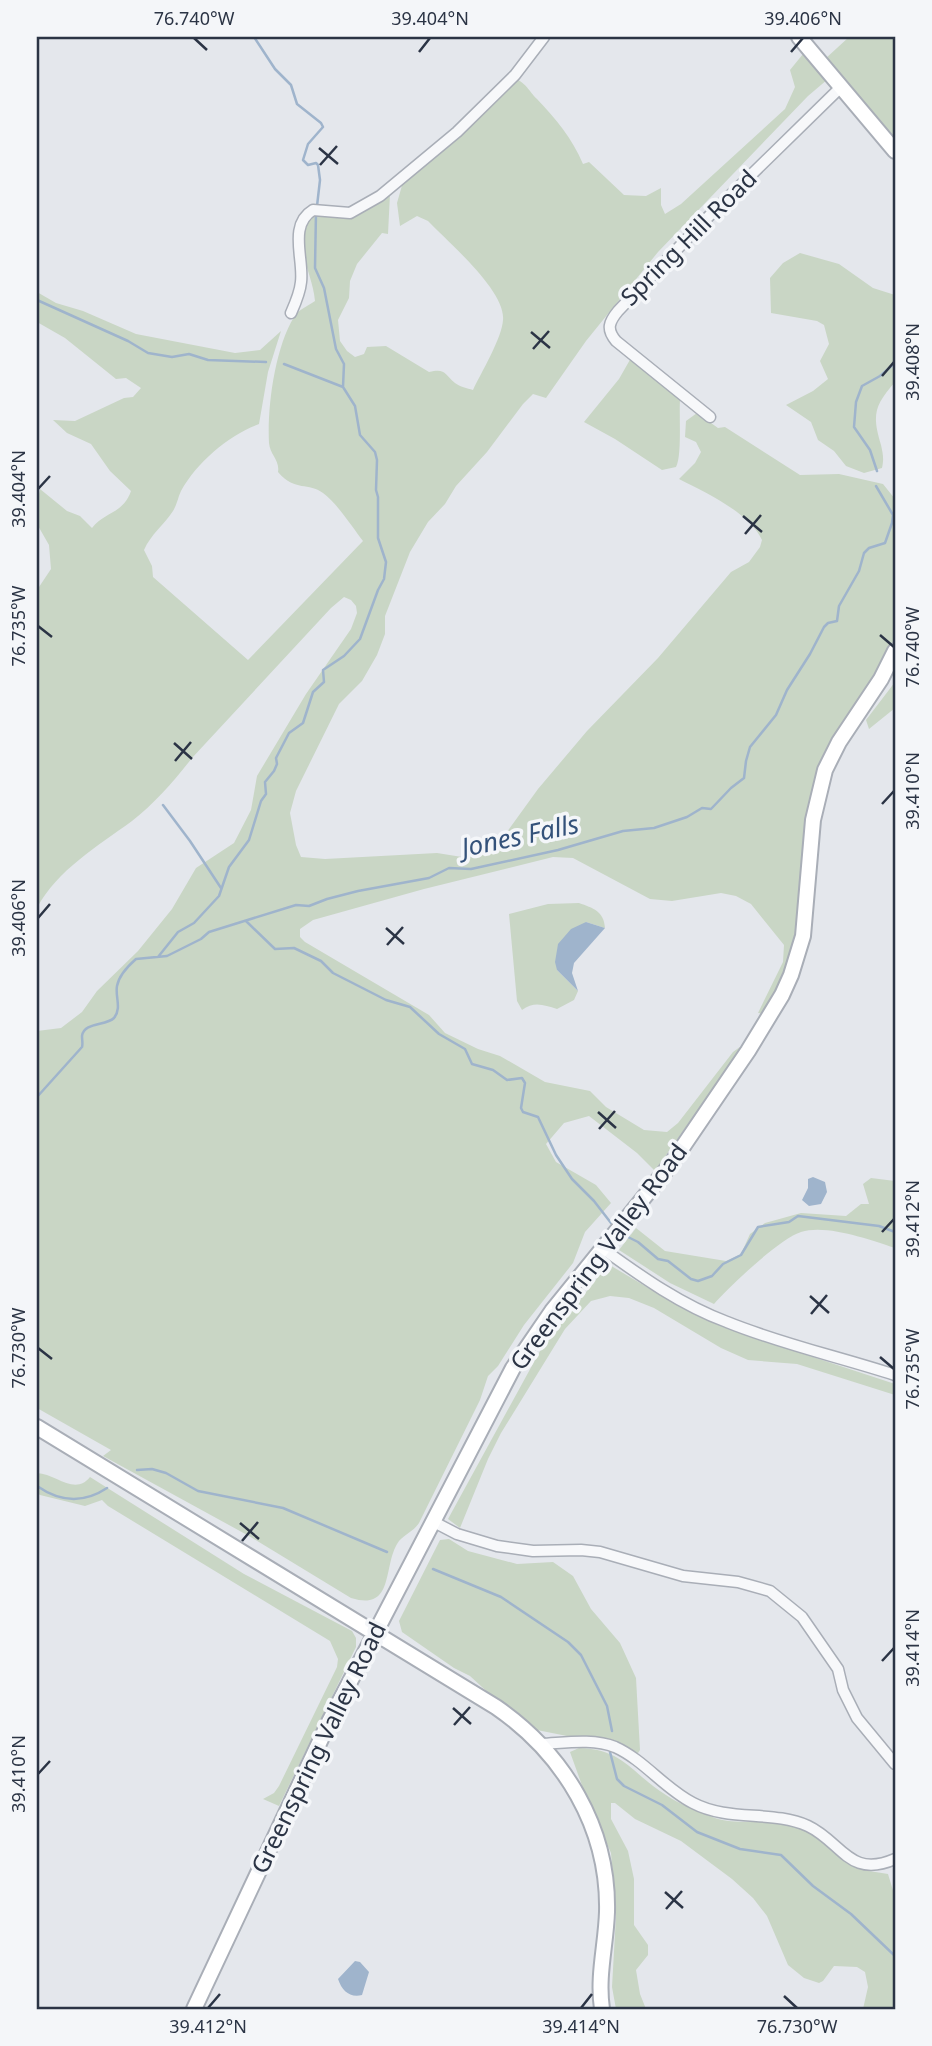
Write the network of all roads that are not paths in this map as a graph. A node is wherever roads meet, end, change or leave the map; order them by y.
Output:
1 (544, 37) edge
2 (799, 37) edge
3 (842, 86) junction
4 (895, 151) edge
5 (291, 313) dead end
6 (710, 417) dead end
7 (895, 651) edge
8 (603, 1249) junction
9 (895, 1375) edge
10 (37, 1427) edge
11 (432, 1521) junction
12 (374, 1632) junction
13 (541, 1744) junction
14 (895, 1764) edge
15 (895, 1859) edge
16 (194, 2009) edge
17 (602, 2009) edge

1 - 5 street
2 - 3 main road
3 - 4 main road
3 - 6 street, Spring Hill Road
7 - 8 main road, Greenspring Valley Road
8 - 9 street
8 - 11 main road, Greenspring Valley Road
10 - 12 main road
11 - 12 main road, Greenspring Valley Road
11 - 14 street
12 - 13 main road
12 - 16 main road, Greenspring Valley Road
13 - 15 street
13 - 17 main road

